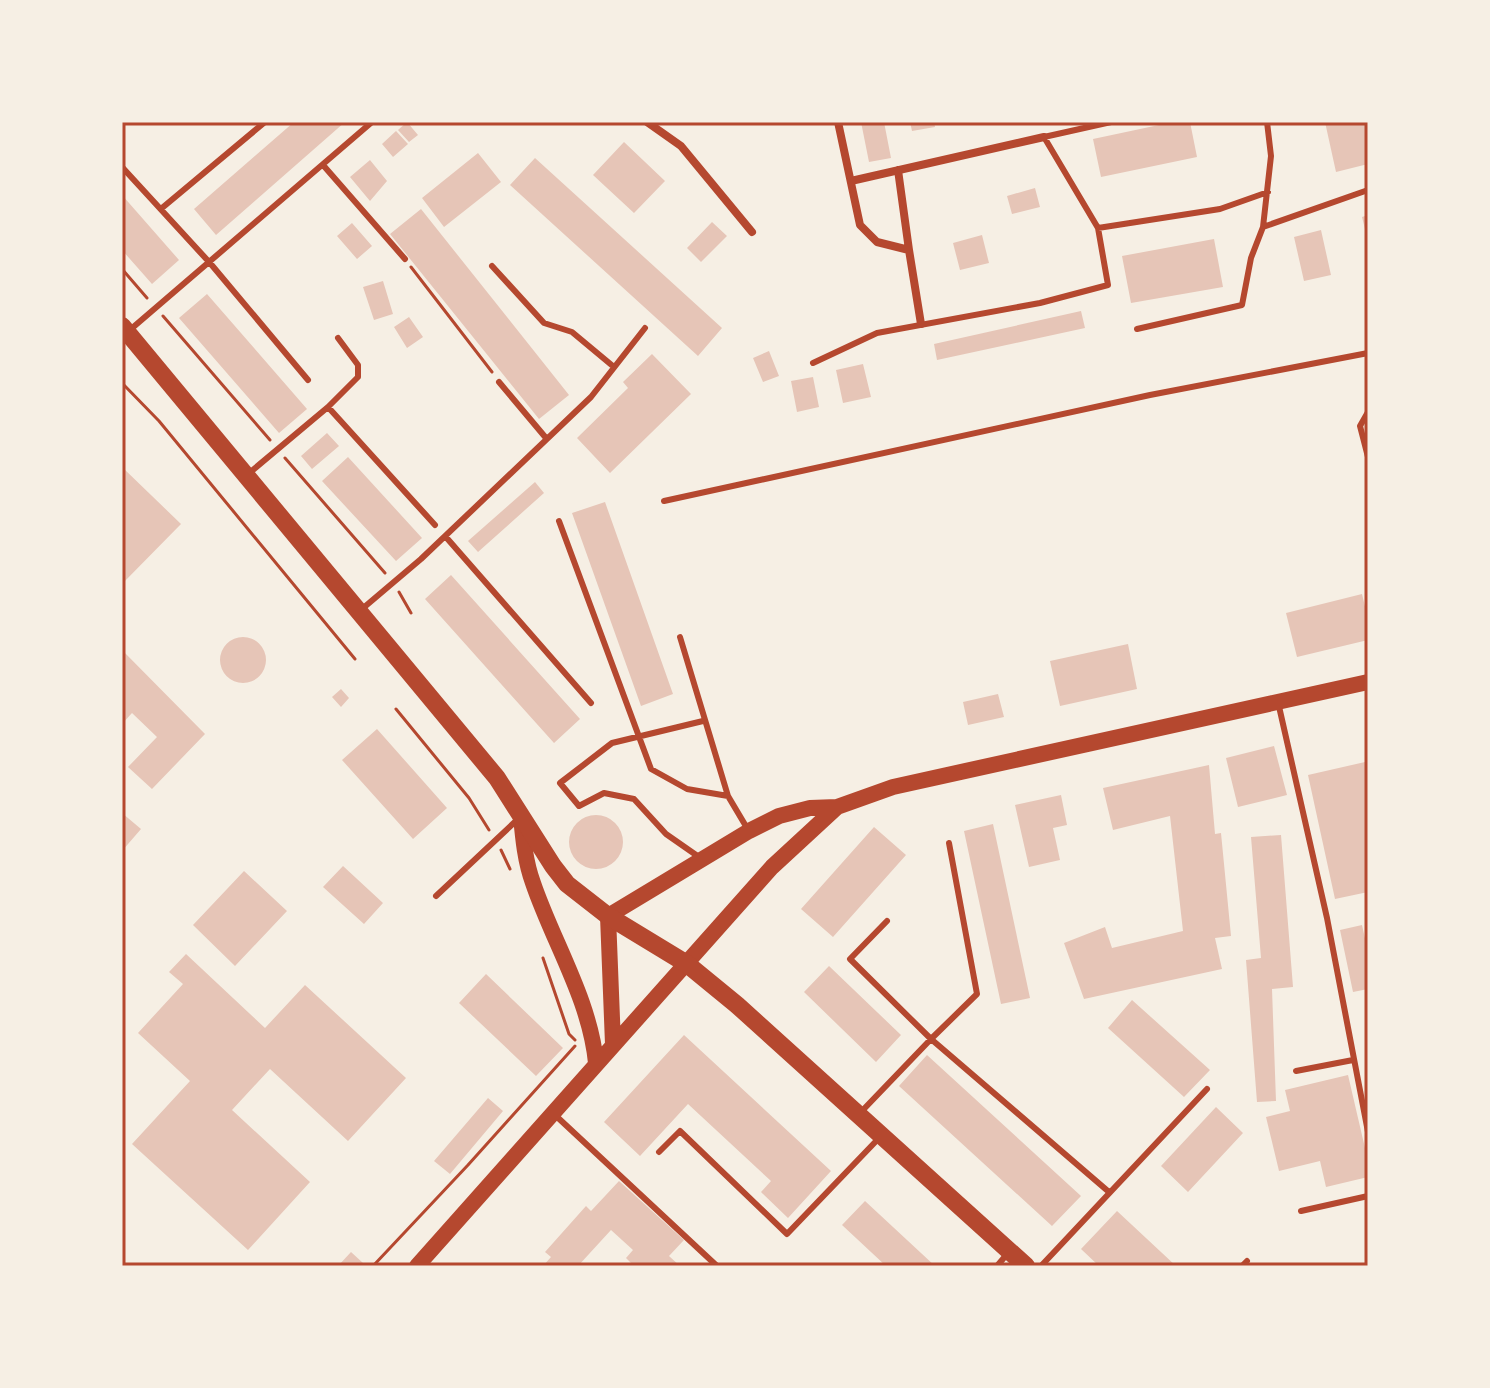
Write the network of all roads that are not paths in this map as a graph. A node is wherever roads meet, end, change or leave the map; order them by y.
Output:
1 (265, 122) edge
2 (372, 122) edge
3 (647, 122) edge
4 (838, 122) edge
5 (1111, 122) edge
6 (1267, 122) edge
7 (1044, 137) junction
8 (323, 165) junction
9 (122, 167) edge
10 (898, 170) junction
11 (851, 181) junction
12 (1368, 190) edge
13 (1268, 192) junction
14 (162, 208) junction
15 (1263, 227) junction
16 (1098, 228) junction
17 (752, 232) dead end
18 (909, 250) junction
19 (405, 259) road end
20 (210, 263) junction
21 (492, 266) dead end
22 (921, 324) junction
23 (645, 328) dead end
24 (125, 329) edge
25 (1137, 329) dead end
26 (338, 338) dead end
27 (1368, 353) edge
28 (813, 363) dead end
29 (614, 367) junction
30 (308, 380) dead end
31 (499, 382) road end
32 (328, 407) junction
33 (1368, 412) edge
34 (546, 438) junction
35 (1368, 457) edge
36 (247, 475) junction
37 (664, 501) dead end
38 (559, 521) dead end
39 (435, 525) dead end
40 (445, 536) junction
41 (360, 610) junction
42 (680, 637) dead end
43 (1368, 682) edge
44 (1278, 702) junction
45 (591, 703) dead end
46 (703, 721) junction
47 (639, 737) junction
48 (728, 796) junction
49 (837, 807) junction
50 (521, 816) junction
51 (749, 831) junction
52 (949, 843) dead end
53 (702, 859) junction
54 (436, 896) dead end
55 (608, 916) junction
56 (887, 921) dead end
57 (687, 964) junction
58 (931, 1039) junction
59 (613, 1044) junction
60 (1353, 1060) junction
61 (596, 1063) junction
62 (1296, 1071) dead end
63 (1207, 1089) dead end
64 (552, 1113) junction
65 (859, 1113) junction
66 (1368, 1132) edge
67 (883, 1134) junction
68 (659, 1152) dead end
69 (1109, 1192) junction
70 (1368, 1196) edge
71 (1301, 1211) dead end
72 (1010, 1251) junction
73 (417, 1266) edge
74 (717, 1266) edge
75 (997, 1266) edge
76 (1026, 1266) edge
77 (1041, 1266) edge

1 - 14 lane
2 - 8 lane
3 - 17 street
4 - 11 street
5 - 7 lane
6 - 13 lane
7 - 10 street
7 - 16 lane
8 - 19 lane
8 - 20 lane
9 - 14 lane
10 - 11 street
10 - 18 street
11 - 18 street
12 - 15 lane
13 - 15 lane
13 - 16 lane
14 - 20 lane
15 - 25 lane
16 - 22 lane
18 - 22 street
20 - 24 lane
20 - 30 lane
21 - 29 lane
22 - 28 lane
23 - 29 lane
24 - 36 main road
26 - 32 lane
27 - 37 lane
29 - 34 lane
31 - 34 lane
32 - 36 lane
32 - 39 lane
33 - 35 lane
34 - 40 lane
36 - 41 main road
38 - 47 lane
40 - 41 lane
40 - 45 lane
41 - 50 main road
42 - 46 lane
43 - 44 main road
44 - 49 main road
44 - 60 lane
46 - 47 lane
46 - 48 lane
47 - 48 lane
47 - 53 lane
48 - 51 lane
49 - 51 main road
49 - 57 main road
50 - 54 lane
50 - 55 main road
50 - 61 main road
51 - 53 main road
52 - 58 lane
53 - 55 main road
55 - 57 main road
55 - 59 main road
56 - 58 lane
57 - 59 main road
57 - 65 main road
58 - 65 lane
58 - 69 lane
59 - 61 main road
60 - 62 lane
60 - 66 lane
61 - 64 main road
63 - 69 lane
64 - 73 main road
64 - 74 lane
65 - 67 main road
67 - 68 lane
67 - 72 main road
69 - 77 lane
70 - 71 lane
72 - 75 lane
72 - 76 main road

